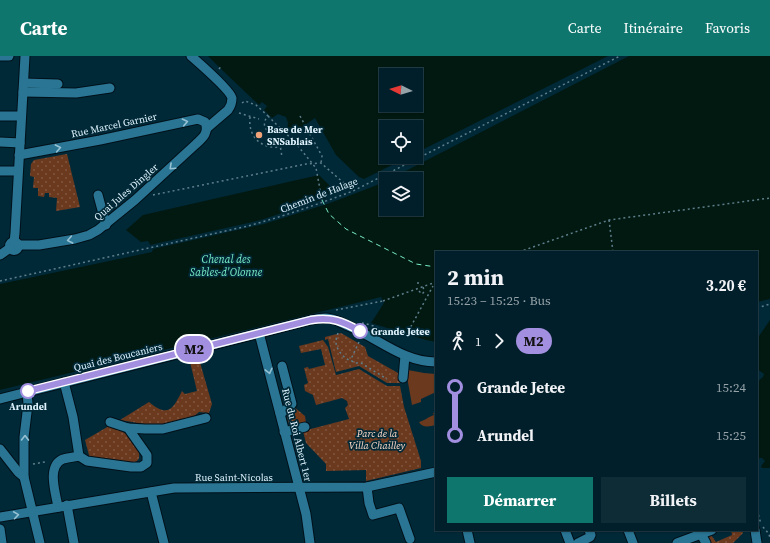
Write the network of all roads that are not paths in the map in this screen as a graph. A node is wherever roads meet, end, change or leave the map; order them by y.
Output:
1 (0, 56) edge
2 (9, 56) edge
3 (22, 56) edge
4 (25, 56) edge
5 (34, 56) edge
6 (191, 56) edge
7 (58, 84) dead end
8 (23, 88) junction
9 (110, 88) dead end
10 (0, 116) edge
11 (21, 116) junction
12 (207, 128) junction
13 (0, 142) edge
14 (20, 143) junction
15 (19, 155) junction
16 (0, 171) edge
17 (18, 171) junction
18 (98, 195) dead end
19 (106, 225) junction
20 (14, 245) junction
21 (0, 255) edge
22 (259, 334) junction
23 (405, 356) junction
24 (435, 362) edge
25 (282, 366) dead end
26 (403, 378) dead end
27 (64, 382) junction
28 (27, 392) junction
29 (0, 399) edge
30 (280, 413) junction
31 (206, 418) dead end
32 (110, 422) dead end
33 (304, 426) dead end
34 (128, 428) junction
35 (284, 432) junction
36 (0, 449) edge
37 (79, 456) junction
38 (435, 472) edge
39 (24, 477) junction
40 (367, 487) junction
41 (298, 488) junction
42 (151, 492) junction
43 (68, 505) junction
44 (58, 507) junction
45 (32, 513) junction
46 (0, 518) edge
47 (0, 530) edge
48 (467, 531) edge
49 (565, 531) edge
50 (589, 531) edge
51 (628, 531) edge
52 (686, 531) edge
53 (710, 531) edge
54 (755, 531) edge
55 (695, 538) edge
56 (410, 539) dead end
57 (2, 543) edge
58 (40, 543) edge
59 (74, 543) edge
60 (164, 543) edge
61 (310, 543) edge
62 (470, 543) edge
63 (570, 543) edge
64 (578, 543) edge
65 (633, 543) edge
66 (677, 543) edge
67 (706, 543) edge
68 (757, 543) edge

1 - 2 street
3 - 4 street
4 - 5 street
4 - 8 street
6 - 12 street, Quai Jules Dingler
7 - 8 street
8 - 9 street
8 - 11 street
10 - 11 street
11 - 14 street
15 -> 12 street, Rue Marcel Garnier
12 -> 19 street, Quai Jules Dingler
13 - 14 street
14 - 15 street
15 - 17 street
16 - 17 street
17 - 20 street
18 - 19 street
19 -> 20 street, Quai Jules Dingler
20 - 21 street
22 - 23 street, Quai des Boucaniers
22 - 27 street, Quai des Boucaniers
22 -> 30 street, Rue du Roi Albert 1er
23 - 24 street, Quai des Boucaniers
23 - 26 street
25 - 30 street
27 - 28 street, Quai des Boucaniers
27 - 37 street
28 - 29 street, Quai des Boucaniers
39 -> 28 street
30 - 35 street, Rue du Roi Albert 1er
31 - 34 street
32 - 34 street
33 - 35 street
34 - 37 street
35 - 41 street, Rue du Roi Albert 1er
36 - 39 street
37 - 44 street
38 - 40 street, Rue Saint-Nicolas
39 - 45 street
40 - 41 street, Rue Saint-Nicolas
40 - 56 street
41 - 42 street, Rue Saint-Nicolas
41 - 61 street, Rue du Roi Albert 1er
42 - 43 street, Rue Saint-Nicolas
42 - 60 street
43 - 44 street, Rue Saint-Nicolas
43 - 59 street
44 - 45 street, Rue Saint-Nicolas
46 -> 45 street, Rue Saint-Nicolas
45 - 58 street
47 - 57 street
48 - 62 street
49 - 63 street
50 - 64 street
51 - 65 street
52 - 55 street
53 - 55 street
54 - 68 street
55 - 66 street
55 - 67 street

